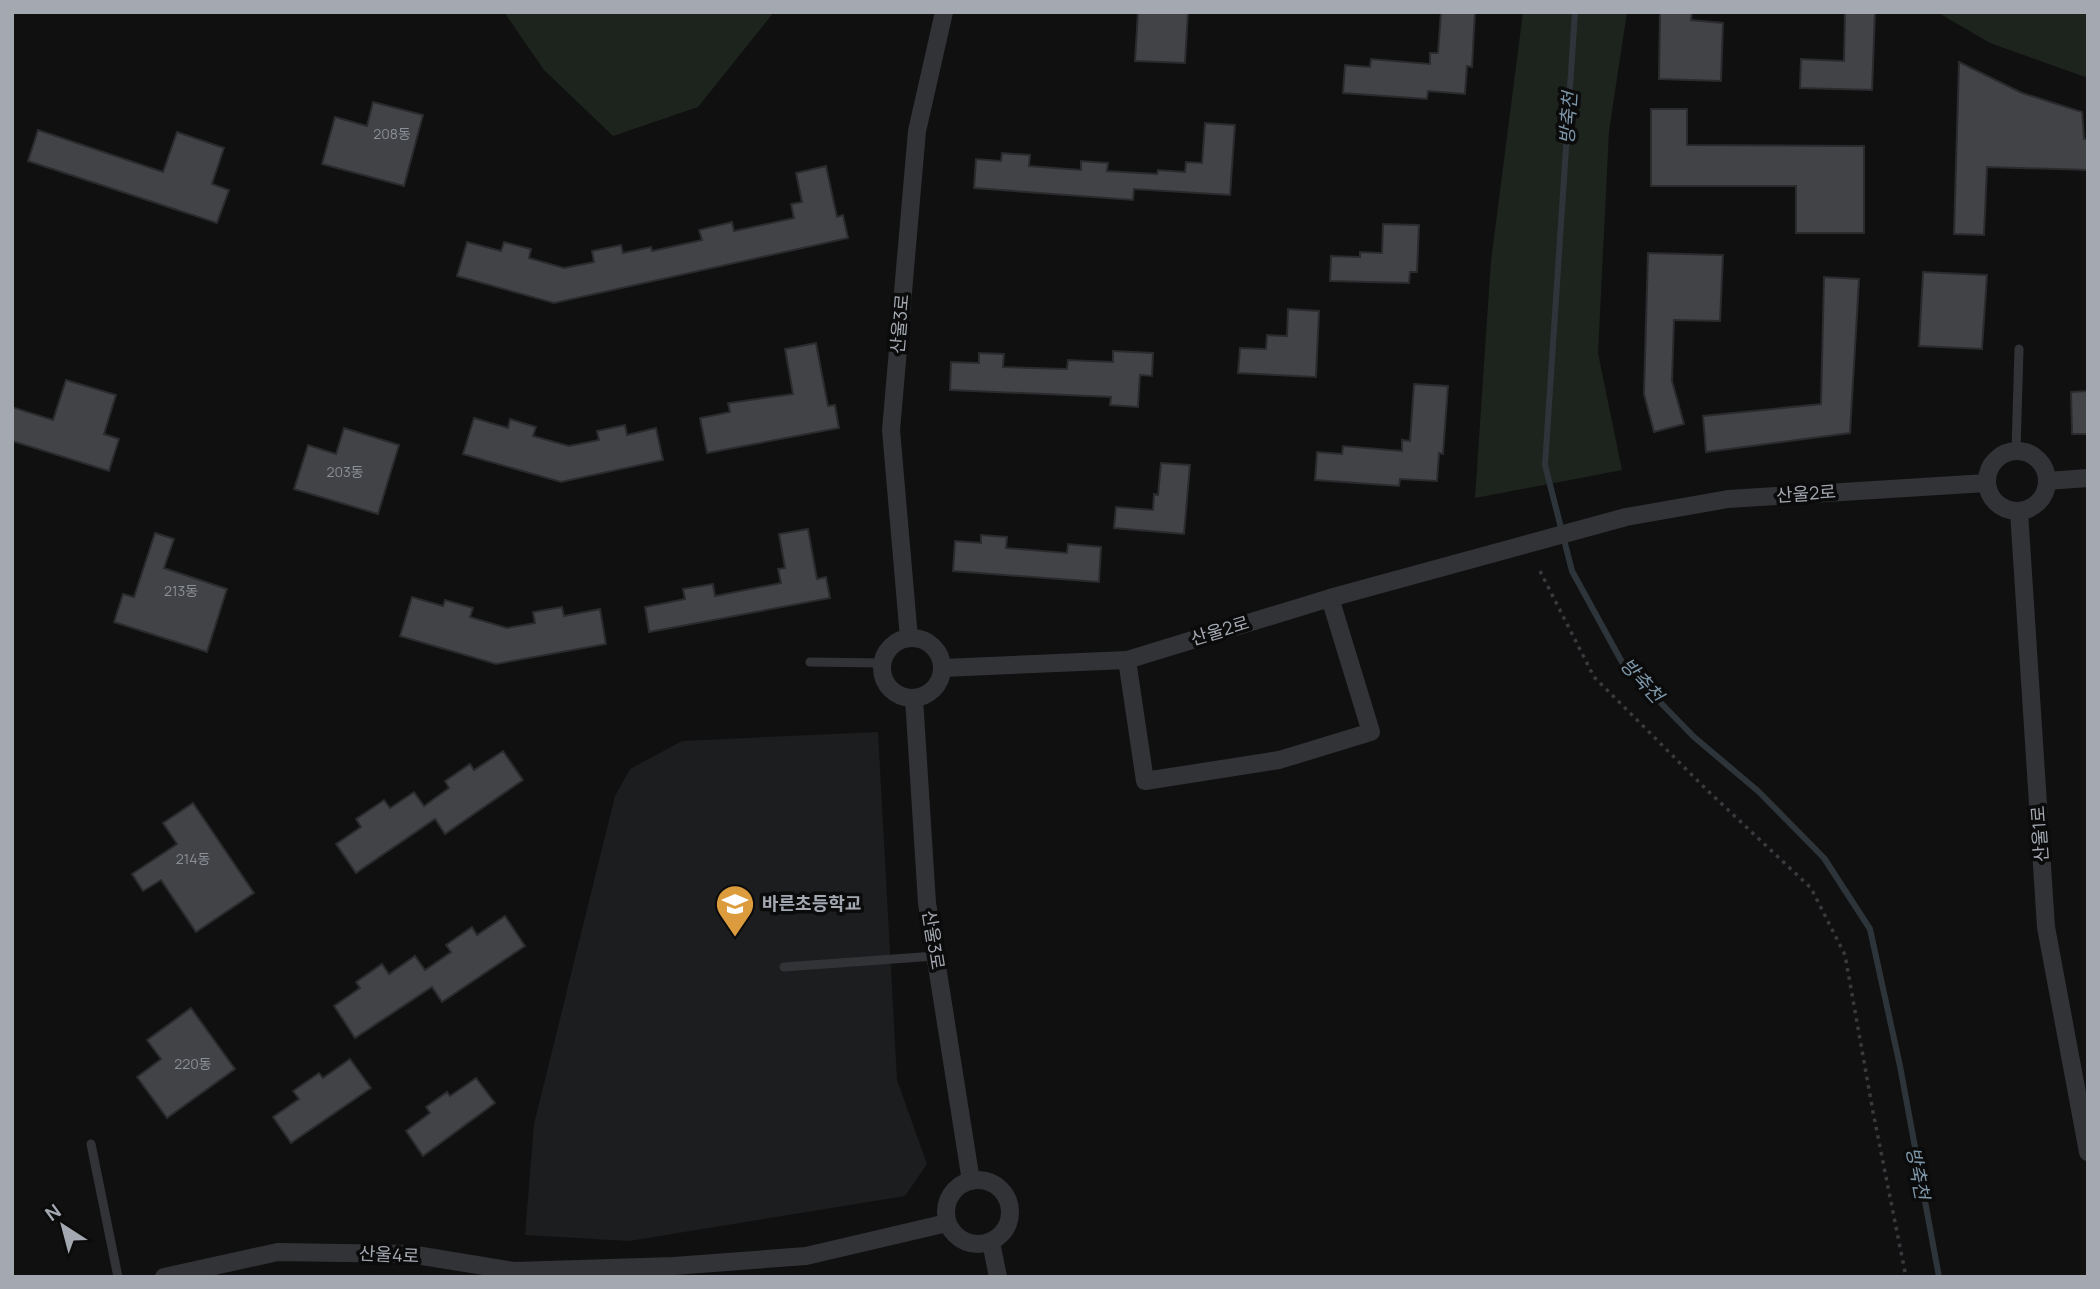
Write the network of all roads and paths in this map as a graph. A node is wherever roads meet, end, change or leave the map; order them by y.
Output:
1 (944, 12) edge
2 (2018, 349) dead end
3 (2016, 451) junction
4 (2088, 478) edge
5 (2047, 481) junction
6 (1986, 483) junction
7 (2019, 512) junction
8 (1539, 571) dead end
9 (1330, 597) junction
10 (909, 638) junction
11 (1127, 660) junction
12 (810, 662) dead end
13 (882, 663) junction
14 (943, 668) junction
15 (914, 698) junction
16 (935, 956) junction
17 (784, 967) dead end
18 (91, 1143) dead end
19 (2088, 1152) edge
20 (971, 1181) junction
21 (947, 1223) junction
22 (991, 1242) junction
23 (513, 1274) edge
24 (118, 1277) edge
25 (164, 1277) edge
26 (998, 1277) edge
27 (1906, 1277) edge

1 - 10 street, 산울3로
2 - 3 lane
3 - 5 street
3 - 6 street
4 - 5 street
5 - 7 street
6 - 7 street
6 - 9 street, 산울2로
7 - 19 street, 산울1로
8 - 27 path
9 - 11 street, 산울2로
9 - 11 street
10 - 13 street
10 - 14 street
11 - 14 street, 산울2로
12 - 13 lane
13 - 15 street
14 - 15 street
15 - 16 street, 산울3로
16 - 17 lane
16 - 20 street, 산울3로
18 - 24 lane
20 - 21 street
20 - 22 street
21 - 22 street
21 - 23 street, 산울4로
22 - 26 street
23 - 25 street, 산울4로

